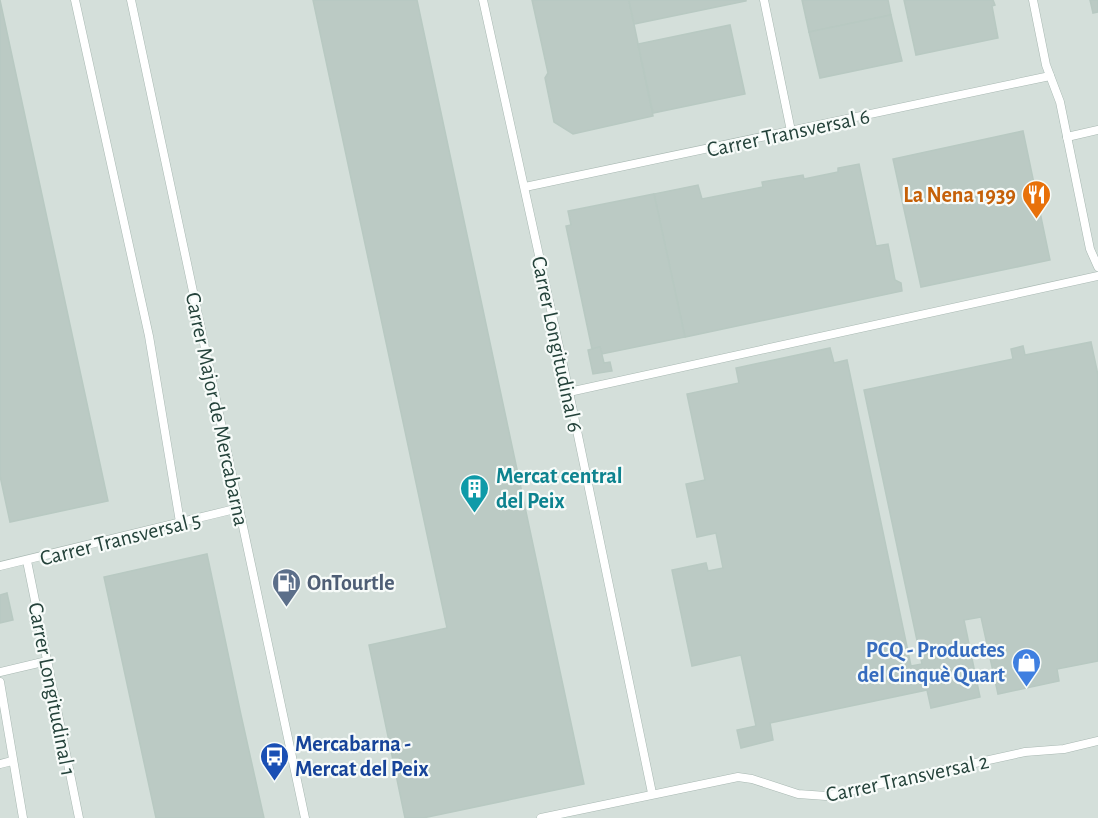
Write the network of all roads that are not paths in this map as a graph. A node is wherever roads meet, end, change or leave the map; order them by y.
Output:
1 (75, 0) edge
2 (131, 0) edge
3 (483, 0) edge
4 (764, 0) edge
5 (1033, 0) edge
6 (1050, 76) junction
7 (1098, 130) edge
8 (791, 131) junction
9 (1067, 137) junction
10 (525, 187) junction
11 (1098, 267) edge
12 (1098, 276) edge
13 (569, 392) junction
14 (239, 508) junction
15 (180, 522) junction
16 (27, 561) junction
17 (0, 566) edge
18 (47, 662) junction
19 (0, 672) edge
20 (0, 682) edge
21 (1098, 741) edge
22 (12, 761) junction
23 (0, 764) edge
24 (652, 794) junction
25 (23, 818) edge
26 (79, 818) edge
27 (305, 818) edge
28 (542, 818) edge

1 - 15 lane
2 - 14 lane, Carrer Major de Mercabarna
3 - 10 lane, Carrer Longitudinal 6
4 - 8 lane
5 - 6 lane
6 - 8 lane, Carrer Transversal 6
6 - 9 lane
7 - 9 lane
8 - 10 lane, Carrer Transversal 6
9 - 11 lane
10 - 13 lane, Carrer Longitudinal 6
12 - 13 lane
13 - 24 lane, Carrer Longitudinal 6
14 - 15 lane, Carrer Transversal 5
14 - 27 lane, Carrer Major de Mercabarna
15 - 16 lane, Carrer Transversal 5
16 - 17 lane, Carrer Transversal 5
16 - 18 lane, Carrer Longitudinal 1
18 - 19 lane
18 - 26 lane, Carrer Longitudinal 1
20 - 22 lane
21 - 24 lane, Carrer Transversal 2
22 - 23 lane
22 - 25 lane
24 - 28 lane, Carrer Transversal 2

